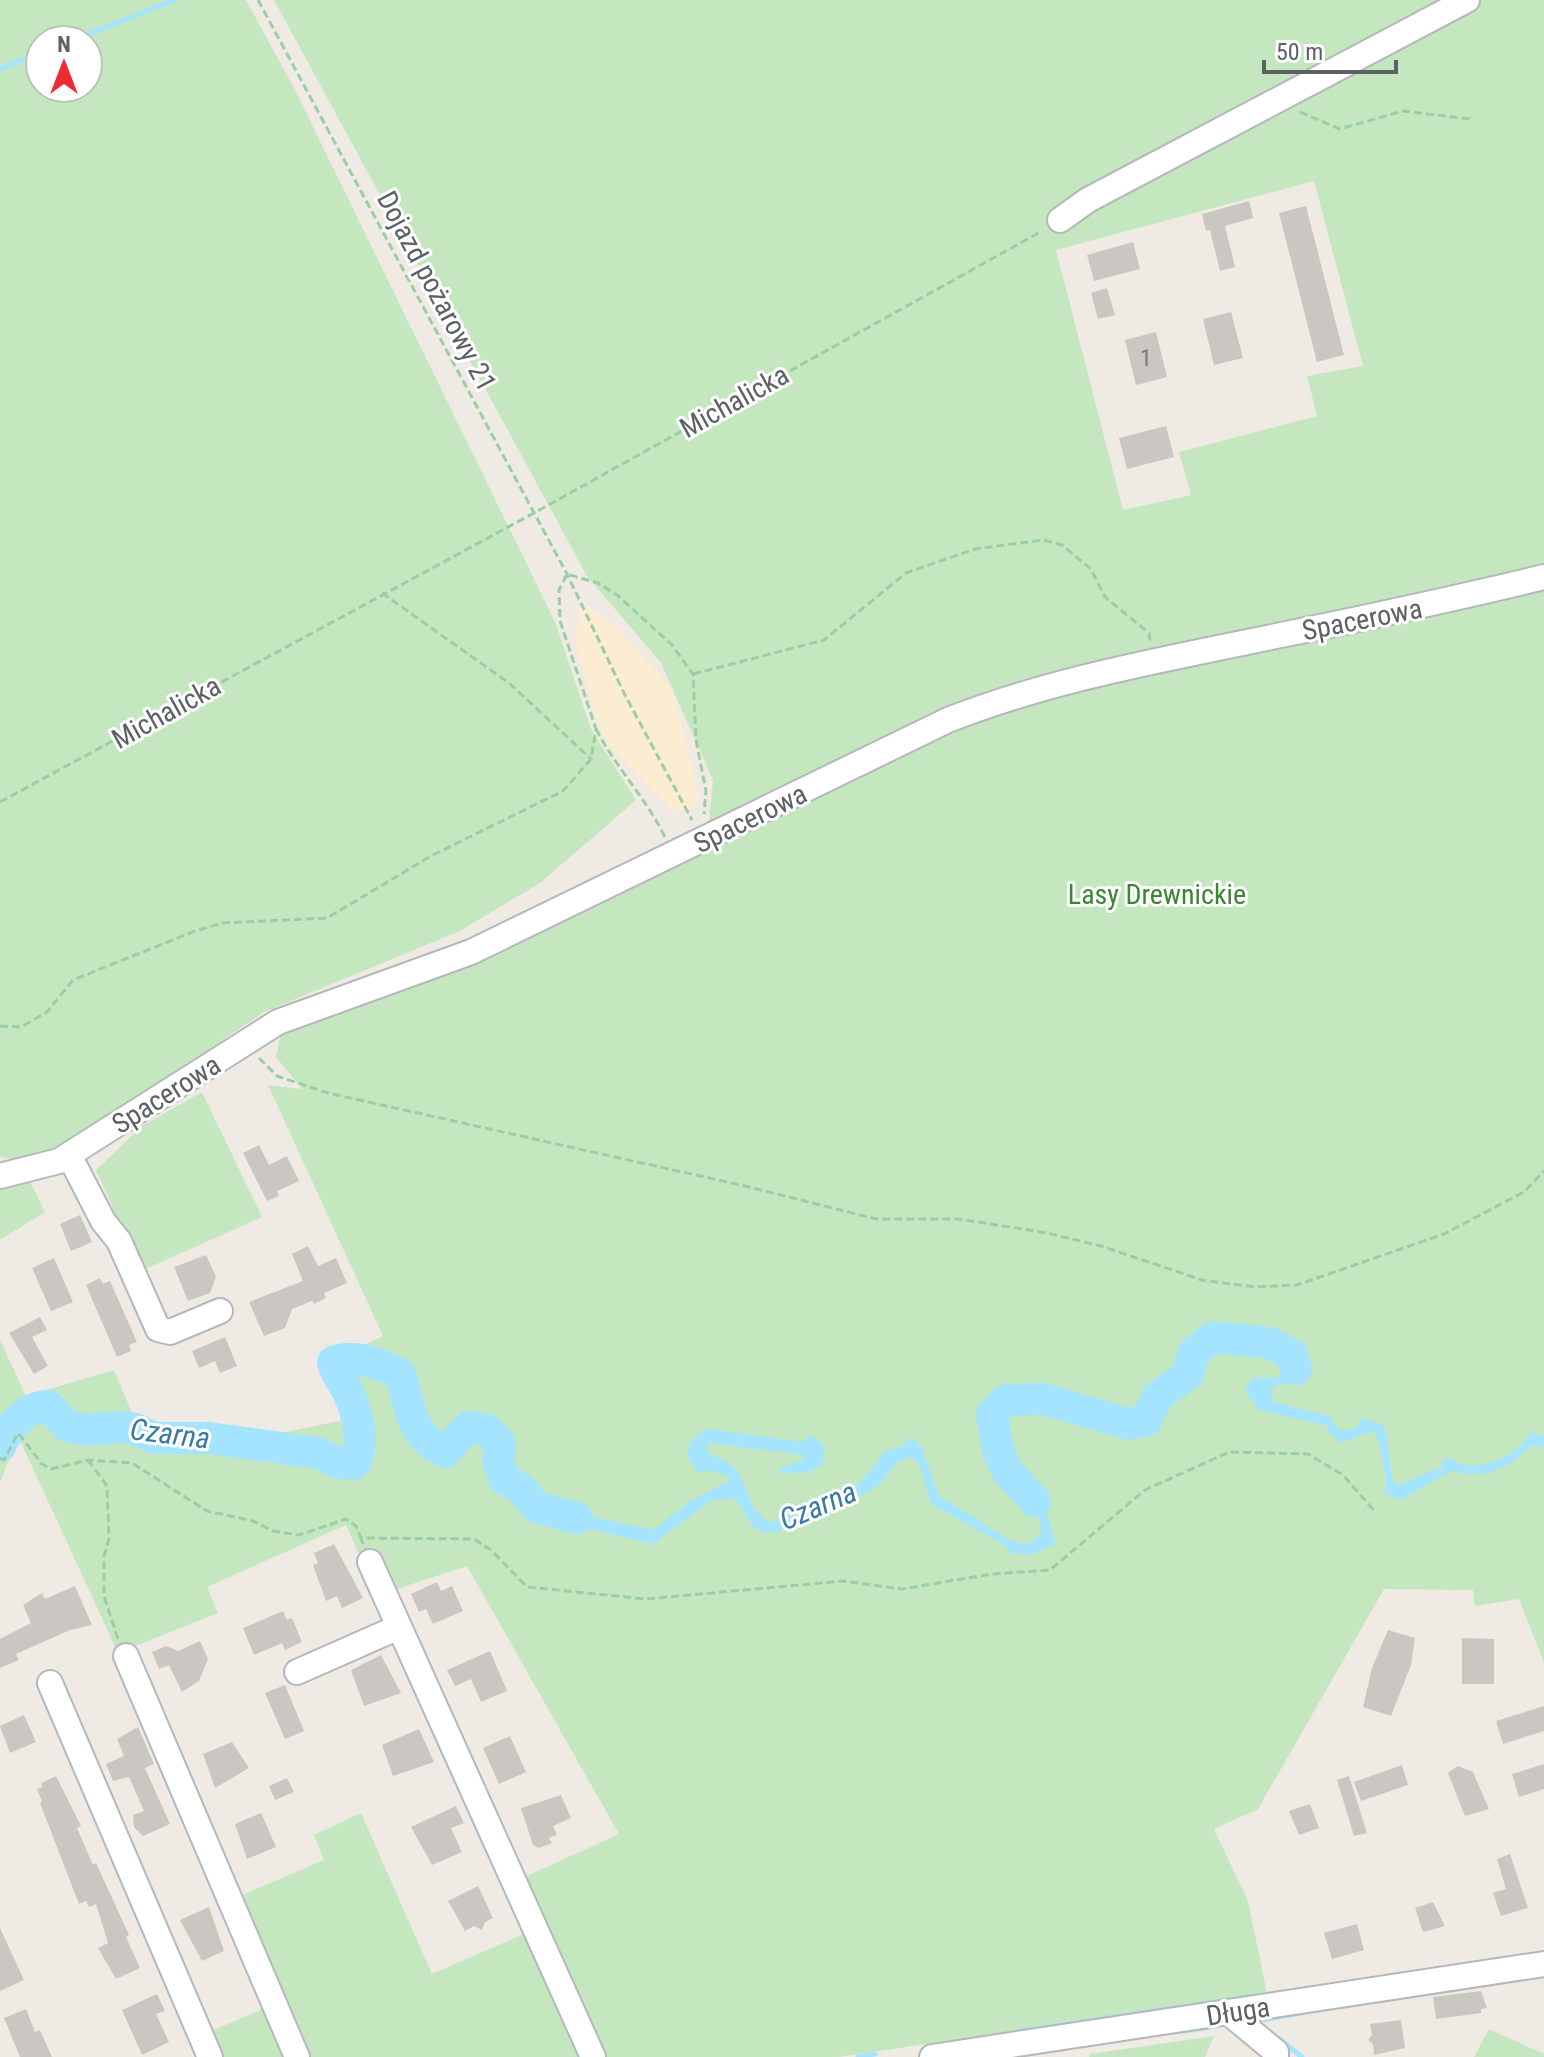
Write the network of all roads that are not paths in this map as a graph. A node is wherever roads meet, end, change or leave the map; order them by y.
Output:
1 (1467, 0) edge
2 (1060, 220) road end
3 (1544, 577) edge
4 (69, 1155) junction
5 (0, 1176) edge
6 (220, 1311) dead end
7 (370, 1562) road end
8 (399, 1627) junction
9 (126, 1656) road end
10 (297, 1672) dead end
11 (50, 1683) dead end
12 (1544, 1964) edge
13 (1229, 2013) junction
14 (210, 2057) edge
15 (297, 2057) edge
16 (593, 2057) edge
17 (932, 2057) edge
18 (1276, 2057) edge

1 - 2 street
3 - 4 street, Spacerowa
4 - 5 street, Spacerowa
4 - 6 street
7 - 8 street
8 - 10 street
8 - 16 street
9 - 15 street
11 - 14 street
12 - 13 street, Długa
13 - 17 street, Długa
13 - 18 street

